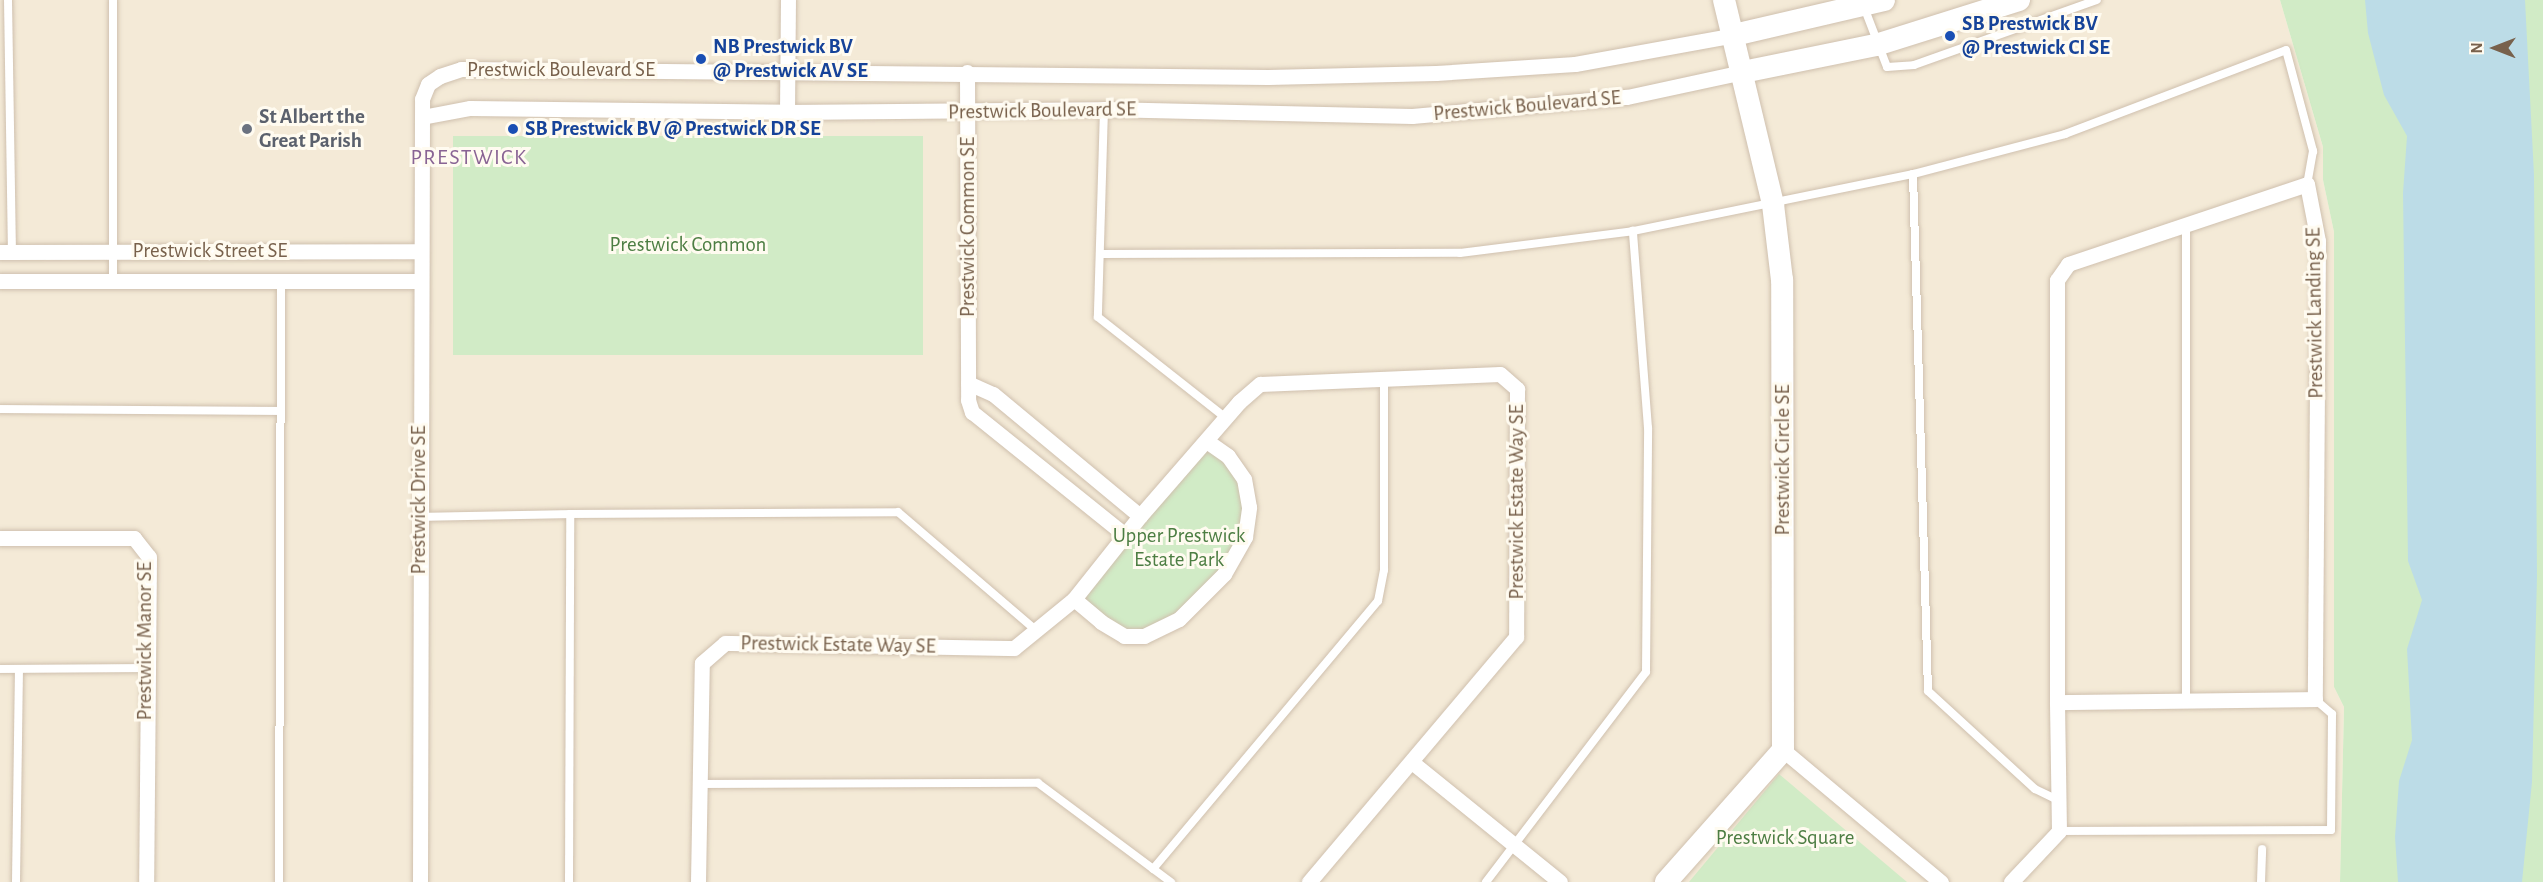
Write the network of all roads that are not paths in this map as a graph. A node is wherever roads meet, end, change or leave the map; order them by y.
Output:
1 (8, 0) edge
2 (113, 0) edge
3 (788, 0) edge
4 (1724, 0) edge
5 (2019, 0) edge
6 (2097, 0) edge
7 (1871, 2) edge
8 (1734, 35) junction
9 (1876, 45) junction
10 (788, 70) junction
11 (967, 72) junction
12 (1743, 72) junction
13 (1104, 109) junction
14 (787, 112) junction
15 (968, 112) junction
16 (422, 117) junction
17 (1912, 174) junction
18 (2307, 184) junction
19 (1773, 204) junction
20 (2186, 225) junction
21 (1634, 231) junction
22 (419, 251) junction
23 (6, 252) edge
24 (113, 252) junction
25 (1100, 254) junction
26 (0, 281) edge
27 (113, 281) junction
28 (281, 281) junction
29 (419, 281) junction
30 (1384, 379) junction
31 (968, 383) junction
32 (0, 409) edge
33 (281, 411) junction
34 (1226, 418) junction
35 (1208, 442) junction
36 (570, 514) junction
37 (1140, 516) junction
38 (418, 517) junction
39 (1125, 535) junction
40 (0, 538) edge
41 (1074, 598) junction
42 (1038, 632) junction
43 (146, 668) junction
44 (0, 669) edge
45 (19, 669) junction
46 (2315, 699) junction
47 (2186, 700) junction
48 (2057, 702) junction
49 (1783, 750) junction
50 (1413, 763) junction
51 (698, 784) junction
52 (2058, 800) junction
53 (2059, 831) junction
54 (1517, 846) junction
55 (2262, 849) dead end
56 (1153, 868) junction
57 (16, 882) edge
58 (146, 882) edge
59 (279, 882) edge
60 (420, 882) edge
61 (569, 882) edge
62 (698, 882) edge
63 (1171, 882) edge
64 (1310, 882) edge
65 (1486, 882) edge
66 (1560, 882) edge
67 (1666, 882) edge
68 (1941, 882) edge
69 (2011, 882) edge
70 (2261, 882) edge

1 - 23 lane
2 - 24 lane
3 - 10 street
4 - 8 street, Prestwick Circle SE
5 - 9 street, Prestwick Boulevard SE
6 - 9 lane, Prestwick Boulevard SE
7 - 8 street, Prestwick Boulevard SE
7 - 9 lane, Prestwick Boulevard SE
8 - 11 street, Prestwick Boulevard SE
8 - 12 street, Prestwick Circle SE
9 - 12 street, Prestwick Boulevard SE
10 - 11 street, Prestwick Boulevard SE
10 - 14 street
10 - 16 street, Prestwick Boulevard SE
11 - 15 street, Prestwick Common SE
12 - 13 street, Prestwick Boulevard SE
12 - 19 street, Prestwick Circle SE
13 - 15 street, Prestwick Boulevard SE
13 - 25 lane
14 - 15 street, Prestwick Boulevard SE
14 - 16 street, Prestwick Boulevard SE
15 - 31 street, Prestwick Common SE
16 - 22 street, Prestwick Drive SE
17 - 18 lane
17 - 19 lane
17 - 52 lane
18 - 20 street
18 - 46 street, Prestwick Landing SE
19 - 21 lane
19 - 49 street, Prestwick Circle SE
20 - 47 lane
20 - 48 street
21 - 25 lane
21 - 54 lane
22 - 24 street, Prestwick Street SE
22 - 29 street, Prestwick Drive SE
23 - 24 street, Prestwick Street SE
24 - 27 lane
25 - 34 lane
26 - 27 street, Prestwick Street SE
27 - 28 street, Prestwick Street SE
28 - 29 street, Prestwick Street SE
28 - 33 lane
29 - 38 street, Prestwick Drive SE
30 - 34 street, Prestwick Estate Way SE
30 - 50 street, Prestwick Estate Way SE
30 - 56 lane
31 - 37 street
31 - 39 street, Prestwick Common SE
32 - 33 lane
33 - 59 lane
34 - 35 street, Prestwick Estate Way SE
35 - 37 street, Prestwick Estate Way SE
35 - 41 street
36 - 38 lane
36 - 42 lane
36 - 61 lane
37 - 39 street, Prestwick Estate Way SE
38 - 60 street, Prestwick Drive SE
39 - 41 street, Prestwick Estate Way SE
40 - 43 street, Prestwick Manor SE
41 - 42 street, Prestwick Estate Way SE
42 - 51 street, Prestwick Estate Way SE
43 - 45 lane
43 - 58 street, Prestwick Manor SE
44 - 45 lane
45 - 57 lane
46 - 47 street
46 - 53 lane
47 - 48 street
48 - 52 street
49 - 67 street
49 - 68 street
50 - 54 street
50 - 64 street, Prestwick Estate Way SE
51 - 56 lane
51 - 62 street, Prestwick Estate Way SE
52 - 53 street
53 - 69 street
54 - 65 lane
54 - 66 street
55 - 70 lane
56 - 63 lane

